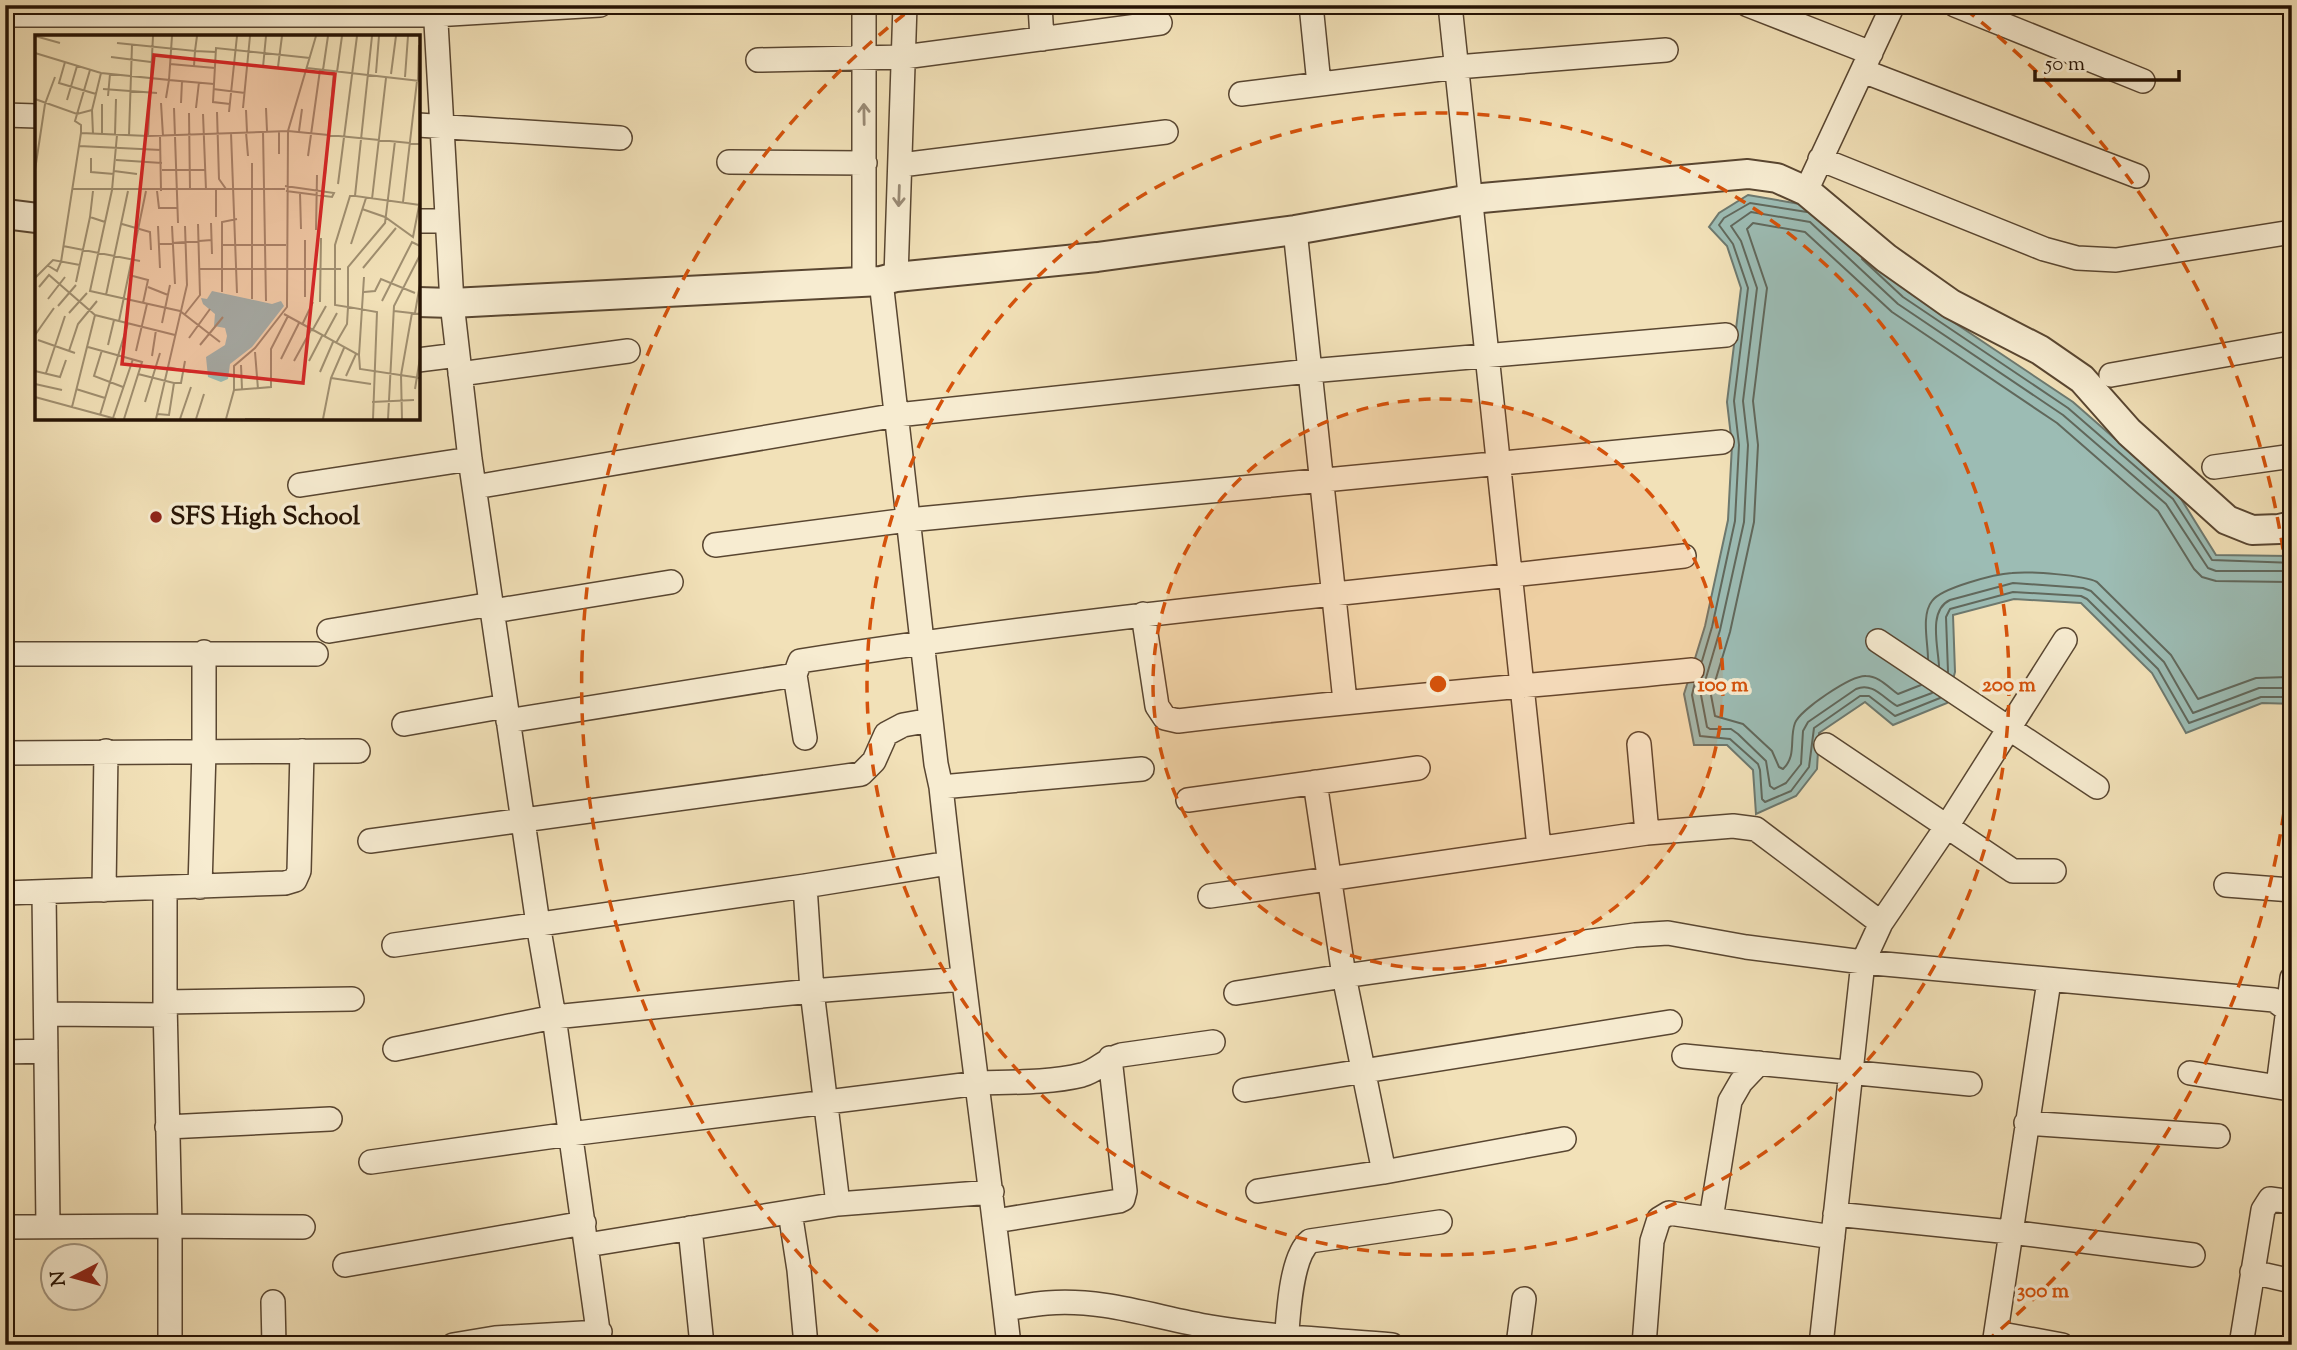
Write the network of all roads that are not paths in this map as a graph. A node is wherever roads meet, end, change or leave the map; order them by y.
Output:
1 (600, 5) edge
2 (864, 5) edge
3 (905, 5) edge
4 (1040, 5) edge
5 (1311, 5) edge
6 (1450, 5) edge
7 (1748, 5) edge
8 (1893, 5) edge
9 (1955, 5) edge
10 (435, 10) edge
11 (5, 15) edge
12 (1160, 23) dead end
13 (1042, 38) junction
14 (1666, 50) dead end
15 (864, 56) junction
16 (904, 57) junction
17 (758, 60) dead end
18 (1867, 62) junction
19 (1457, 67) junction
20 (2143, 80) dead end
21 (1319, 85) junction
22 (1241, 94) dead end
23 (5, 116) edge
24 (35, 116) edge
25 (429, 126) edge
26 (1166, 132) dead end
27 (620, 138) dead end
28 (1821, 159) junction
29 (730, 162) dead end
30 (865, 163) junction
31 (901, 165) junction
32 (2137, 176) dead end
33 (1806, 191) junction
34 (1471, 199) junction
35 (5, 215) edge
36 (35, 218) edge
37 (420, 221) edge
38 (446, 221) junction
39 (1295, 230) junction
40 (2292, 232) edge
41 (898, 239) junction
42 (864, 241) junction
43 (881, 280) junction
44 (420, 302) edge
45 (452, 303) junction
46 (1726, 335) dead end
47 (2292, 343) edge
48 (628, 351) dead end
49 (1487, 356) junction
50 (420, 360) edge
51 (459, 364) junction
52 (1310, 371) junction
53 (2111, 375) dead end
54 (897, 415) junction
55 (1722, 442) dead end
56 (2292, 456) edge
57 (470, 459) junction
58 (1499, 464) junction
59 (2214, 467) dead end
60 (1323, 481) junction
61 (300, 485) dead end
62 (475, 486) junction
63 (908, 520) junction
64 (2292, 526) edge
65 (715, 545) dead end
66 (1684, 555) dead end
67 (1510, 576) junction
68 (671, 582) dead end
69 (1335, 593) junction
70 (492, 608) junction
71 (1143, 614) junction
72 (329, 631) dead end
73 (2065, 640) dead end
74 (1878, 641) dead end
75 (922, 642) junction
76 (204, 652) junction
77 (5, 654) edge
78 (316, 654) dead end
79 (1692, 670) dead end
80 (795, 675) junction
81 (1522, 687) junction
82 (1345, 701) junction
83 (507, 714) junction
84 (931, 720) junction
85 (404, 724) dead end
86 (2008, 729) junction
87 (805, 738) dead end
88 (1639, 744) dead end
89 (1826, 745) dead end
90 (106, 751) junction
91 (204, 751) junction
92 (302, 751) junction
93 (358, 751) dead end
94 (5, 753) edge
95 (1418, 768) dead end
96 (1142, 769) dead end
97 (1315, 782) junction
98 (941, 787) junction
99 (2097, 787) dead end
100 (1188, 800) dead end
101 (523, 820) junction
102 (1947, 826) junction
103 (1647, 833) junction
104 (370, 841) dead end
105 (1539, 848) junction
106 (949, 863) junction
107 (2054, 872) dead end
108 (1331, 877) junction
109 (2226, 885) dead end
110 (805, 886) junction
111 (200, 887) junction
112 (165, 888) junction
113 (104, 890) junction
114 (2292, 890) edge
115 (44, 892) junction
116 (5, 893) edge
117 (1210, 896) dead end
118 (1881, 923) junction
119 (538, 924) junction
120 (394, 945) dead end
121 (1863, 962) junction
122 (1344, 976) junction
123 (2292, 978) edge
124 (963, 979) junction
125 (2049, 981) junction
126 (812, 991) junction
127 (1236, 993) dead end
128 (352, 999) dead end
129 (165, 1009) junction
130 (2290, 1011) edge
131 (46, 1014) junction
132 (554, 1017) junction
133 (1670, 1022) dead end
134 (1213, 1042) dead end
135 (396, 1049) dead end
136 (46, 1051) junction
137 (5, 1052) edge
138 (1684, 1056) dead end
139 (1110, 1059) junction
140 (1759, 1063) junction
141 (1363, 1070) junction
142 (1851, 1071) junction
143 (2189, 1073) dead end
144 (979, 1083) junction
145 (1970, 1084) dead end
146 (2285, 1088) edge
147 (1244, 1090) dead end
148 (825, 1102) junction
149 (330, 1119) dead end
150 (2026, 1123) junction
151 (167, 1127) junction
152 (570, 1134) junction
153 (2218, 1136) dead end
154 (1564, 1139) dead end
155 (371, 1162) dead end
156 (1384, 1172) junction
157 (992, 1192) junction
158 (1258, 1192) dead end
159 (2292, 1202) edge
160 (838, 1204) junction
161 (790, 1212) junction
162 (1835, 1214) junction
163 (1712, 1219) junction
164 (995, 1221) junction
165 (1440, 1222) dead end
166 (48, 1226) junction
167 (170, 1226) junction
168 (5, 1227) edge
169 (303, 1227) dead end
170 (690, 1228) junction
171 (2010, 1232) junction
172 (585, 1234) junction
173 (1833, 1237) junction
174 (2193, 1255) dead end
175 (345, 1265) dead end
176 (2252, 1272) junction
177 (2292, 1281) edge
178 (1524, 1298) dead end
179 (273, 1302) dead end
180 (1005, 1309) junction
181 (600, 1338) edge
182 (1995, 1339) edge
183 (1286, 1341) edge
184 (170, 1345) edge
185 (274, 1345) edge
186 (453, 1345) edge
187 (702, 1345) edge
188 (806, 1345) edge
189 (1009, 1345) edge
190 (1392, 1345) edge
191 (1518, 1345) edge
192 (1644, 1345) edge
193 (1821, 1345) edge
194 (2062, 1345) edge
195 (2241, 1345) edge

1 - 10 street
2 - 15 street
3 - 16 street
4 - 13 street
5 - 21 street
6 - 19 street
7 - 18 street
8 - 18 street
9 - 20 street
10 - 11 street
10 - 25 street
12 - 13 street
13 - 16 street
14 - 19 street
15 - 16 street
15 - 17 street
30 -> 15 street
16 - 31 street
18 - 28 street
18 - 32 street
19 - 21 street
19 - 34 street
21 - 22 street
23 - 24 street
25 - 27 street
25 - 38 street
26 - 31 street
28 - 33 street
28 - 40 street
29 - 30 street
30 - 42 street
31 -> 41 street
33 - 34 street
33 - 64 street
34 - 39 street
34 - 49 street
35 - 36 street
37 - 38 street
38 - 45 street
39 - 43 street
39 - 52 street
41 - 42 street
41 - 43 street
42 - 43 street
43 - 45 street
43 - 54 street
44 - 45 street
45 - 51 street
46 - 49 street
47 - 53 street
48 - 51 street
49 - 52 street
49 - 58 street
50 - 51 street
51 - 57 street
52 - 54 street
52 - 60 street
54 - 62 street
54 - 63 street
55 - 58 street
56 - 59 street
57 - 61 street
57 - 62 street
58 - 60 street
58 - 67 street
60 - 63 street
60 - 69 street
62 - 70 street
63 - 65 street
63 - 75 street
66 - 67 street
67 - 69 street
67 - 81 street
68 - 70 street
69 - 71 street
69 - 82 street
70 - 72 street
70 - 83 street
71 - 75 street
71 - 82 street
73 - 86 street
74 - 86 street
75 - 80 street
75 - 84 street
76 - 77 street
76 - 78 street
76 - 91 street
79 - 81 street
80 - 83 street
80 - 87 street
81 - 82 street
81 - 105 street
83 - 85 street
83 - 101 street
84 - 98 street
84 - 101 street
86 - 99 street
86 - 102 street
88 - 103 street
89 - 102 street
90 - 91 street
90 - 94 street
90 - 113 street
91 - 92 street
91 - 111 street
92 - 93 street
92 - 111 street
95 - 97 street
96 - 98 street
97 - 100 street
97 - 108 street
98 - 106 street
101 - 104 street
101 - 119 street
102 - 107 street
102 - 118 street
103 - 105 street
103 - 118 street
105 - 108 street
106 - 110 street
106 - 124 street
108 - 117 street
108 - 122 street
109 - 114 street
110 - 119 street
110 - 126 street
111 - 112 street
112 - 113 street
112 - 129 street
113 - 115 street
115 - 116 street
115 - 131 street
118 - 121 street
119 - 120 street
119 - 132 street
121 - 122 street
121 - 125 street
121 - 142 street
122 - 127 street
122 - 141 street
123 - 130 street
124 - 126 street
124 - 144 street
125 - 130 street
125 - 150 street
126 - 132 street
126 - 148 street
128 - 129 street
129 - 131 street
129 - 151 street
130 - 146 street
131 - 136 street
132 - 135 street
132 - 152 street
133 - 141 street
134 - 139 street
136 - 137 street
136 - 166 street
138 - 140 street
139 - 144 street
139 - 164 street
140 - 142 street
140 - 163 street
141 - 147 street
141 - 156 street
142 - 145 street
142 - 162 street
143 - 146 street
144 - 148 street
144 - 157 street
148 - 152 street
148 - 160 street
149 - 151 street
150 - 153 street
150 - 171 street
151 - 167 street
152 - 155 street
152 - 172 street
154 - 156 street
156 - 158 street
157 - 160 street
157 - 164 street
159 - 176 street
160 - 161 street
161 - 170 street
161 - 188 street
162 - 171 street
162 - 173 street
163 - 173 street
163 - 192 street
164 - 180 street
165 - 183 street
166 - 167 street
166 - 168 street
167 - 169 street
167 - 184 street
170 - 172 street
170 - 187 street
171 - 174 street
171 - 182 street
172 - 175 street
172 - 181 street
173 - 193 street
176 - 177 street
176 - 195 street
178 - 191 street
179 - 185 street
180 - 183 street
180 - 189 street
181 - 186 street
182 - 194 street
183 - 190 street

